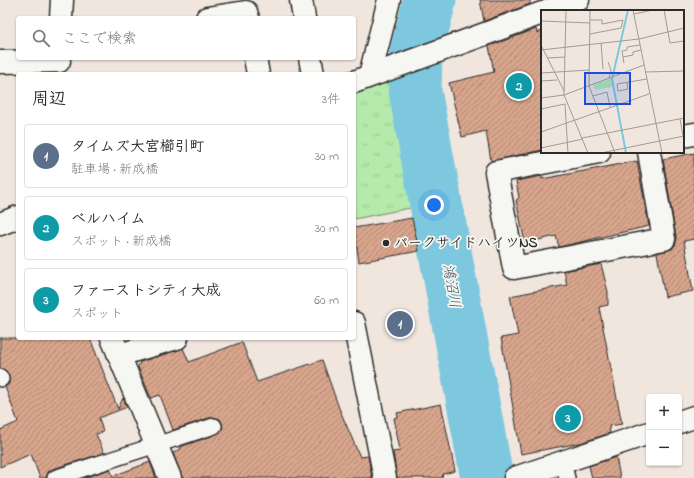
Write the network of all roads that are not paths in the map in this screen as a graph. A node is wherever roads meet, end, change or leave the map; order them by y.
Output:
1 (62, 0) edge
2 (302, 0) edge
3 (389, 0) edge
4 (578, 0) edge
5 (551, 10) edge
6 (541, 13) edge
7 (61, 16) edge
8 (220, 16) edge
9 (247, 16) edge
10 (304, 16) edge
11 (255, 60) edge
12 (310, 60) edge
13 (0, 62) edge
14 (59, 64) edge
15 (258, 72) edge
16 (313, 72) edge
17 (362, 79) edge
18 (694, 134) edge
19 (684, 136) edge
20 (594, 153) edge
21 (649, 153) edge
22 (16, 218) edge
23 (0, 224) edge
24 (356, 333) edge
25 (163, 340) edge
26 (115, 347) edge
27 (694, 417) edge
28 (682, 421) edge
29 (214, 426) dead end
30 (646, 434) edge
31 (156, 444) junction
32 (565, 470) edge
33 (55, 478) edge
34 (170, 478) edge
35 (385, 478) edge
36 (515, 478) edge

1 - 7 street
2 - 10 street
3 - 17 street
4 - 5 street
6 - 17 street
8 - 9 street
11 - 15 street
12 - 16 street
13 - 14 street
18 - 19 street
20 - 21 street
22 - 23 street
24 - 35 street
25 - 26 street
26 - 31 street
27 - 28 street
29 - 31 lane
30 - 32 street
31 - 33 lane
31 - 34 street
32 - 36 street

